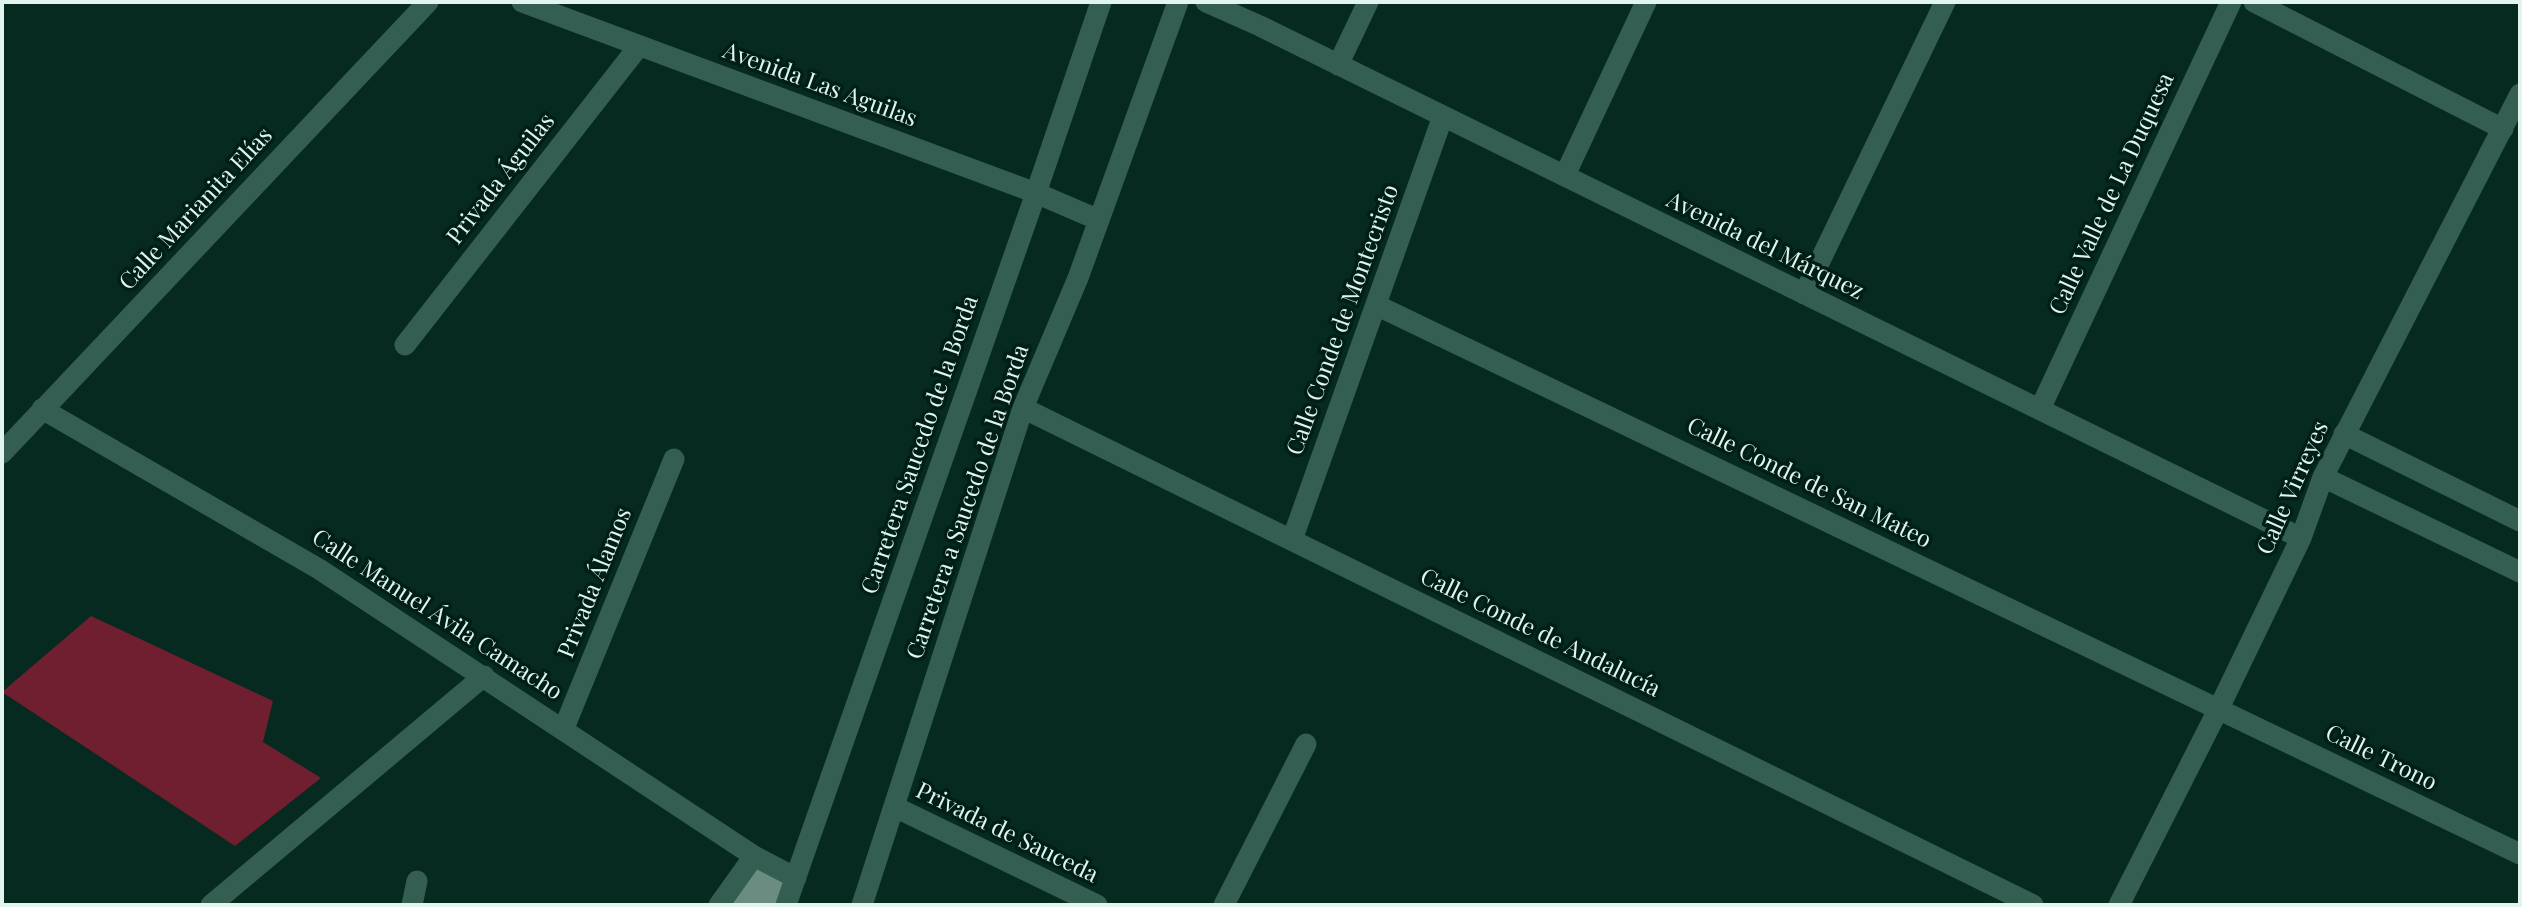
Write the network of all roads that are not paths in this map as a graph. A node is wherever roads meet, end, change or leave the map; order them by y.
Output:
1 (428, 2) edge
2 (522, 2) edge
3 (1101, 2) edge
4 (1178, 2) edge
5 (1206, 2) edge
6 (1368, 2) edge
7 (1646, 2) edge
8 (1945, 2) edge
9 (2231, 2) edge
10 (2254, 2) edge
11 (639, 46) junction
12 (1338, 65) junction
13 (2520, 94) edge
14 (1443, 116) junction
15 (2503, 129) junction
16 (1565, 175) junction
17 (1036, 193) junction
18 (1099, 220) junction
19 (1804, 294) junction
20 (1376, 306) junction
21 (405, 345) dead end
22 (1023, 408) junction
23 (42, 410) junction
24 (2040, 410) junction
25 (2344, 434) junction
26 (2, 453) edge
27 (674, 458) dead end
28 (2323, 477) junction
29 (2520, 521) edge
30 (2301, 538) junction
31 (1292, 540) junction
32 (2520, 572) edge
33 (484, 676) junction
34 (2219, 708) junction
35 (564, 728) junction
36 (1306, 744) dead end
37 (895, 807) junction
38 (2520, 854) edge
39 (754, 856) junction
40 (796, 878) junction
41 (417, 881) dead end
42 (211, 905) edge
43 (412, 905) edge
44 (719, 905) edge
45 (786, 905) edge
46 (862, 905) edge
47 (1097, 905) edge
48 (1224, 905) edge
49 (2034, 905) edge
50 (2119, 905) edge

1 - 23 street, Calle Marianita Elías
2 - 11 street, Avenida Las Aguilas
3 - 17 street, Carretera Saucedo de la Borda
4 - 18 street, Carretera a Saucedo de la Borda
5 - 12 street, Avenida del Márquez
6 - 12 street
7 - 16 street
8 - 19 street
9 - 24 street, Calle Valle de La Duquesa
10 - 15 street
11 - 17 street, Avenida Las Aguilas
11 - 21 street, Privada Águilas
12 - 14 street, Avenida del Márquez
13 - 15 street, Calle Virreyes
14 - 16 street, Avenida del Márquez
14 - 20 street, Calle Conde de Montecristo
15 - 25 street, Calle Virreyes
16 - 19 street, Avenida del Márquez
17 - 18 street, Avenida Las Aguilas
17 - 40 street, Carretera Saucedo de la Borda
18 - 22 street, Carretera a Saucedo de la Borda
19 - 24 street, Avenida del Márquez
20 - 31 street, Calle Conde de Montecristo
20 - 34 street, Calle Conde de San Mateo
22 - 31 street, Calle Conde de Andalucía
22 - 37 street, Carretera a Saucedo de la Borda
23 - 26 street, Calle Marianita Elías
23 - 33 street, Calle Manuel Ávila Camacho
24 - 30 street, Avenida del Márquez
25 - 28 street, Calle Virreyes
25 - 29 street
27 - 35 street, Privada Álamos
28 - 30 street, Calle Virreyes
28 - 32 street
30 - 34 street, Calle Virreyes
31 - 49 street, Calle Conde de Andalucía
33 - 35 street, Calle Manuel Ávila Camacho
33 - 42 street
34 - 38 street, Calle Trono
34 - 50 street, Calle Virreyes
35 - 39 street, Calle Manuel Ávila Camacho
36 - 48 street
37 - 46 street, Carretera a Saucedo de la Borda
37 - 47 street, Privada de Sauceda
39 - 40 street, Calle Manuel Ávila Camacho
39 - 44 street
40 - 45 street, Carretera Saucedo de la Borda
41 - 43 street

